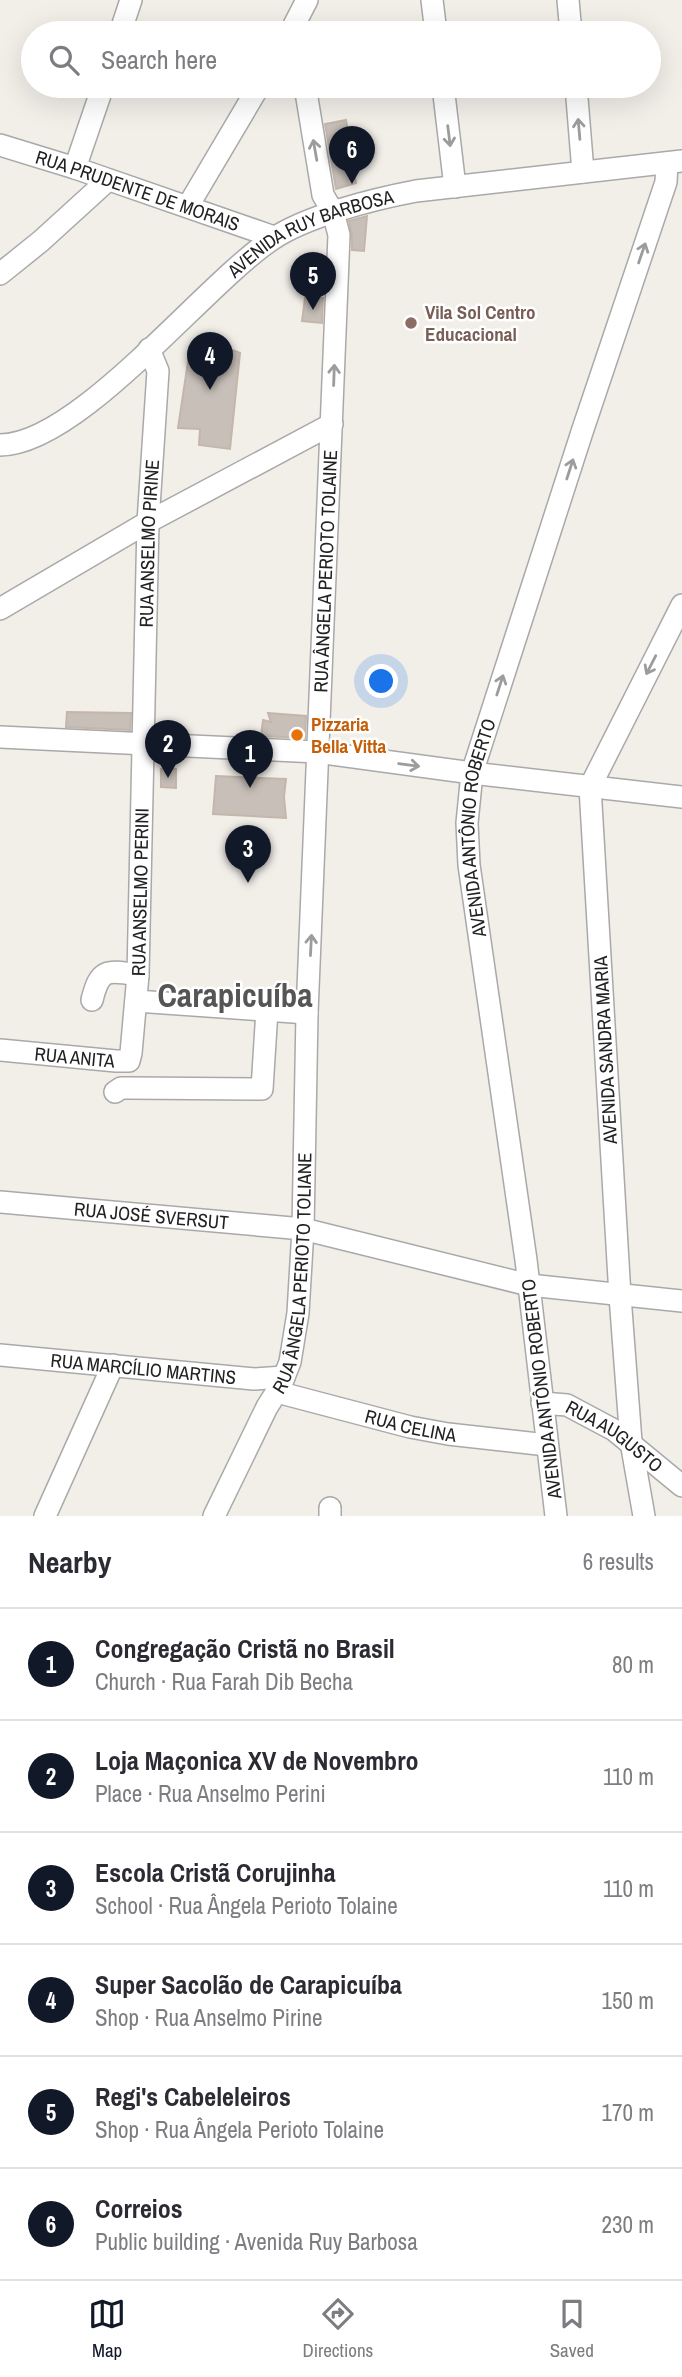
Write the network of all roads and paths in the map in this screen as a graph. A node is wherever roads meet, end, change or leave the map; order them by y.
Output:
1 (131, 0) edge
2 (307, 0) edge
3 (432, 0) edge
4 (568, 0) edge
5 (124, 21) edge
6 (298, 21) edge
7 (435, 21) edge
8 (570, 21) edge
9 (99, 98) edge
10 (252, 98) edge
11 (306, 98) edge
12 (445, 98) edge
13 (577, 98) edge
14 (0, 145) edge
15 (674, 162) edge
16 (75, 168) junction
17 (583, 173) junction
18 (108, 180) junction
19 (456, 187) junction
20 (188, 206) junction
21 (333, 212) junction
22 (274, 237) junction
23 (0, 274) edge
24 (149, 348) junction
25 (332, 424) junction
26 (0, 445) edge
27 (148, 522) junction
28 (682, 605) edge
29 (0, 609) edge
30 (0, 737) edge
31 (142, 742) junction
32 (317, 752) junction
33 (472, 773) junction
34 (590, 787) junction
35 (682, 797) edge
36 (138, 975) junction
37 (92, 1000) dead end
38 (136, 1001) junction
39 (267, 1010) junction
40 (307, 1013) junction
41 (0, 1050) edge
42 (115, 1092) dead end
43 (0, 1202) edge
44 (303, 1229) junction
45 (529, 1285) junction
46 (620, 1296) junction
47 (682, 1301) edge
48 (0, 1355) edge
49 (113, 1365) junction
50 (280, 1385) junction
51 (542, 1403) junction
52 (631, 1442) junction
53 (547, 1445) junction
54 (682, 1486) edge
55 (45, 1516) edge
56 (214, 1516) edge
57 (556, 1516) edge
58 (643, 1516) edge

1 - 5 street
2 - 6 street
3 - 7 street
4 - 8 street
9 - 16 street
10 - 20 street
21 -> 11 street, RUA ÂNGELA PERIOTO TOLAINE
12 -> 19 street
17 -> 13 street
14 - 16 street, RUA PRUDENTE DE MORAIS
15 - 17 street, AVENIDA RUY BARBOSA
33 -> 15 street, AVENIDA ANTÔNIO ROBERTO
16 - 18 street, RUA PRUDENTE DE MORAIS
17 - 19 street, AVENIDA RUY BARBOSA
18 - 20 street, RUA PRUDENTE DE MORAIS
18 - 23 street
19 - 21 street, AVENIDA RUY BARBOSA
20 - 22 street, RUA PRUDENTE DE MORAIS
21 - 22 street, AVENIDA RUY BARBOSA
25 -> 21 street, RUA ÂNGELA PERIOTO TOLAINE
22 - 24 street, AVENIDA RUY BARBOSA
24 - 26 street, AVENIDA RUY BARBOSA
24 - 27 street, RUA ANSELMO PIRINE
25 - 27 street
25 - 32 street, RUA ÂNGELA PERIOTO TOLAINE
27 - 29 street
27 - 31 street, RUA ANSELMO PIRINE
28 -> 34 street
30 - 31 street
31 - 32 street
31 - 36 street, RUA ANSELMO PERINI
32 -> 33 street
40 -> 32 street, RUA ÂNGELA PERIOTO TOLAINE
33 - 34 street
33 - 45 street, AVENIDA ANTÔNIO ROBERTO
34 - 35 street
34 - 46 street, AVENIDA SANDRA MARIA
36 - 37 street
36 - 38 street, RUA ANSELMO PERINI
38 - 39 street
38 - 41 street, RUA ANITA
39 - 40 street
39 - 42 street
40 - 44 street, RUA ÂNGELA PERIOTO TOLIANE
43 - 44 street, RUA JOSÉ SVERSUT
44 - 45 street, RUA JOSÉ SVERSUT
44 - 50 street, RUA ÂNGELA PERIOTO TOLIANE
45 - 46 street, RUA JOSÉ SVERSUT
45 - 51 street, AVENIDA ANTÔNIO ROBERTO
46 - 47 street, RUA JOSÉ SVERSUT
46 - 52 street, AVENIDA SANDRA MARIA
48 - 49 street, RUA MARCÍLIO MARTINS
49 - 50 street, RUA MARCÍLIO MARTINS
49 - 55 street
50 - 53 street, RUA CELINA
50 - 56 street, RUA ÂNGELA PERIOTO TOLIANE
51 - 52 street, RUA AUGUSTO
51 - 53 street, AVENIDA ANTÔNIO ROBERTO
52 - 54 street, RUA AUGUSTO
52 - 58 street, AVENIDA SANDRA MARIA
53 - 57 street, AVENIDA ANTÔNIO ROBERTO

